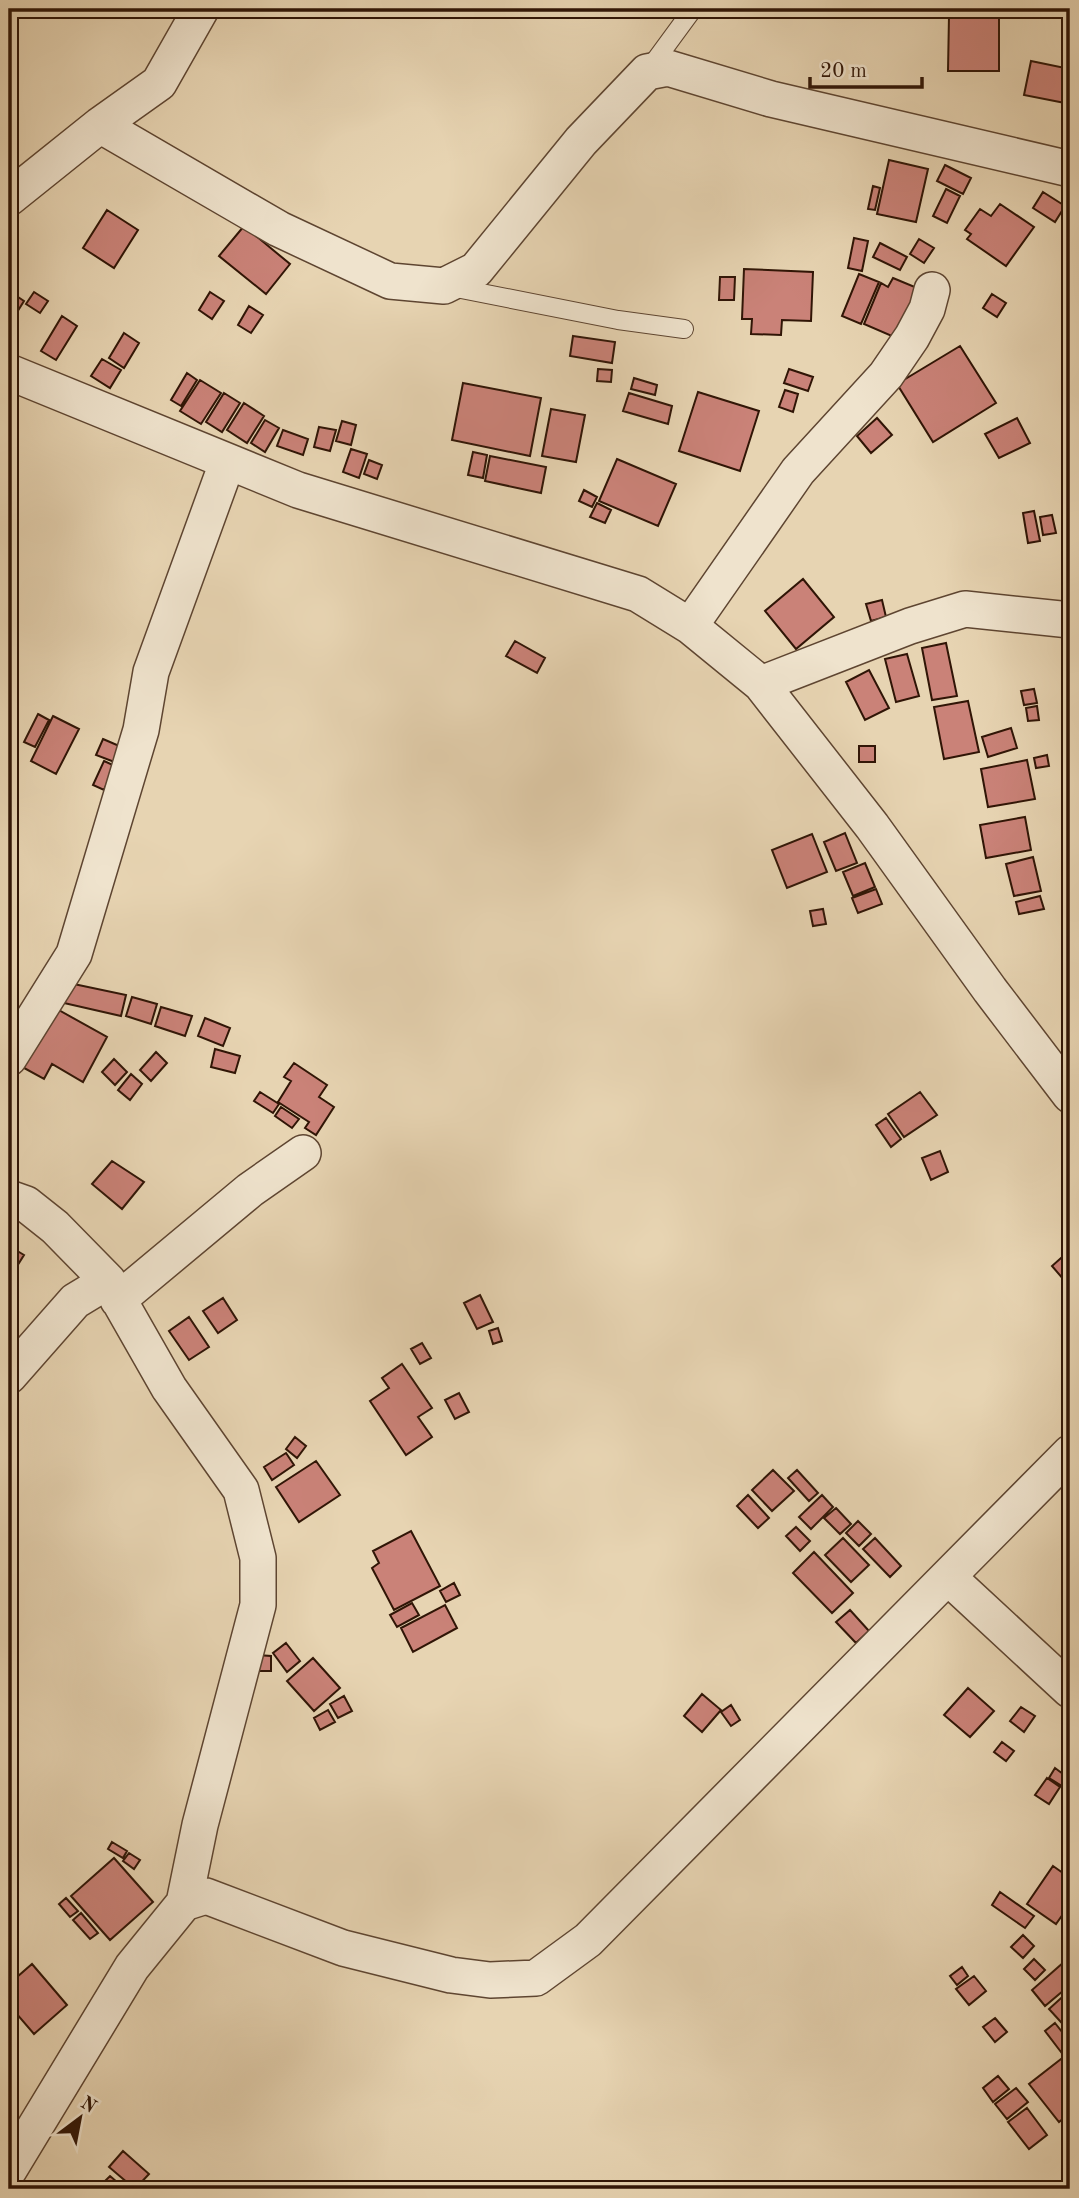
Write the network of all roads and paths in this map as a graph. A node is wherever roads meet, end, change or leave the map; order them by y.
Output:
1 (201, 9) edge
2 (693, 9) edge
3 (647, 72) junction
4 (100, 125) junction
5 (1070, 169) edge
6 (9, 198) edge
7 (444, 286) junction
8 (932, 290) dead end
9 (684, 329) dead end
10 (9, 372) edge
11 (228, 463) junction
12 (1070, 620) edge
13 (690, 626) junction
14 (761, 684) junction
15 (9, 1058) edge
16 (1070, 1095) edge
17 (303, 1153) dead end
18 (9, 1198) edge
19 (113, 1291) junction
20 (9, 1376) edge
21 (1070, 1453) edge
22 (948, 1577) junction
23 (1070, 1690) edge
24 (184, 1903) junction
25 (9, 2169) edge

1 - 4 street
2 - 3 lane
3 - 5 street
3 - 7 street
4 - 6 street
4 - 7 street
7 - 9 lane
8 - 13 street
10 - 11 street
11 - 13 street
11 - 15 street
12 - 14 street
13 - 14 street
14 - 16 street
17 - 19 street
18 - 19 street
19 - 20 street
19 - 24 street
21 - 22 street
22 - 23 street
22 - 24 street
24 - 25 street

